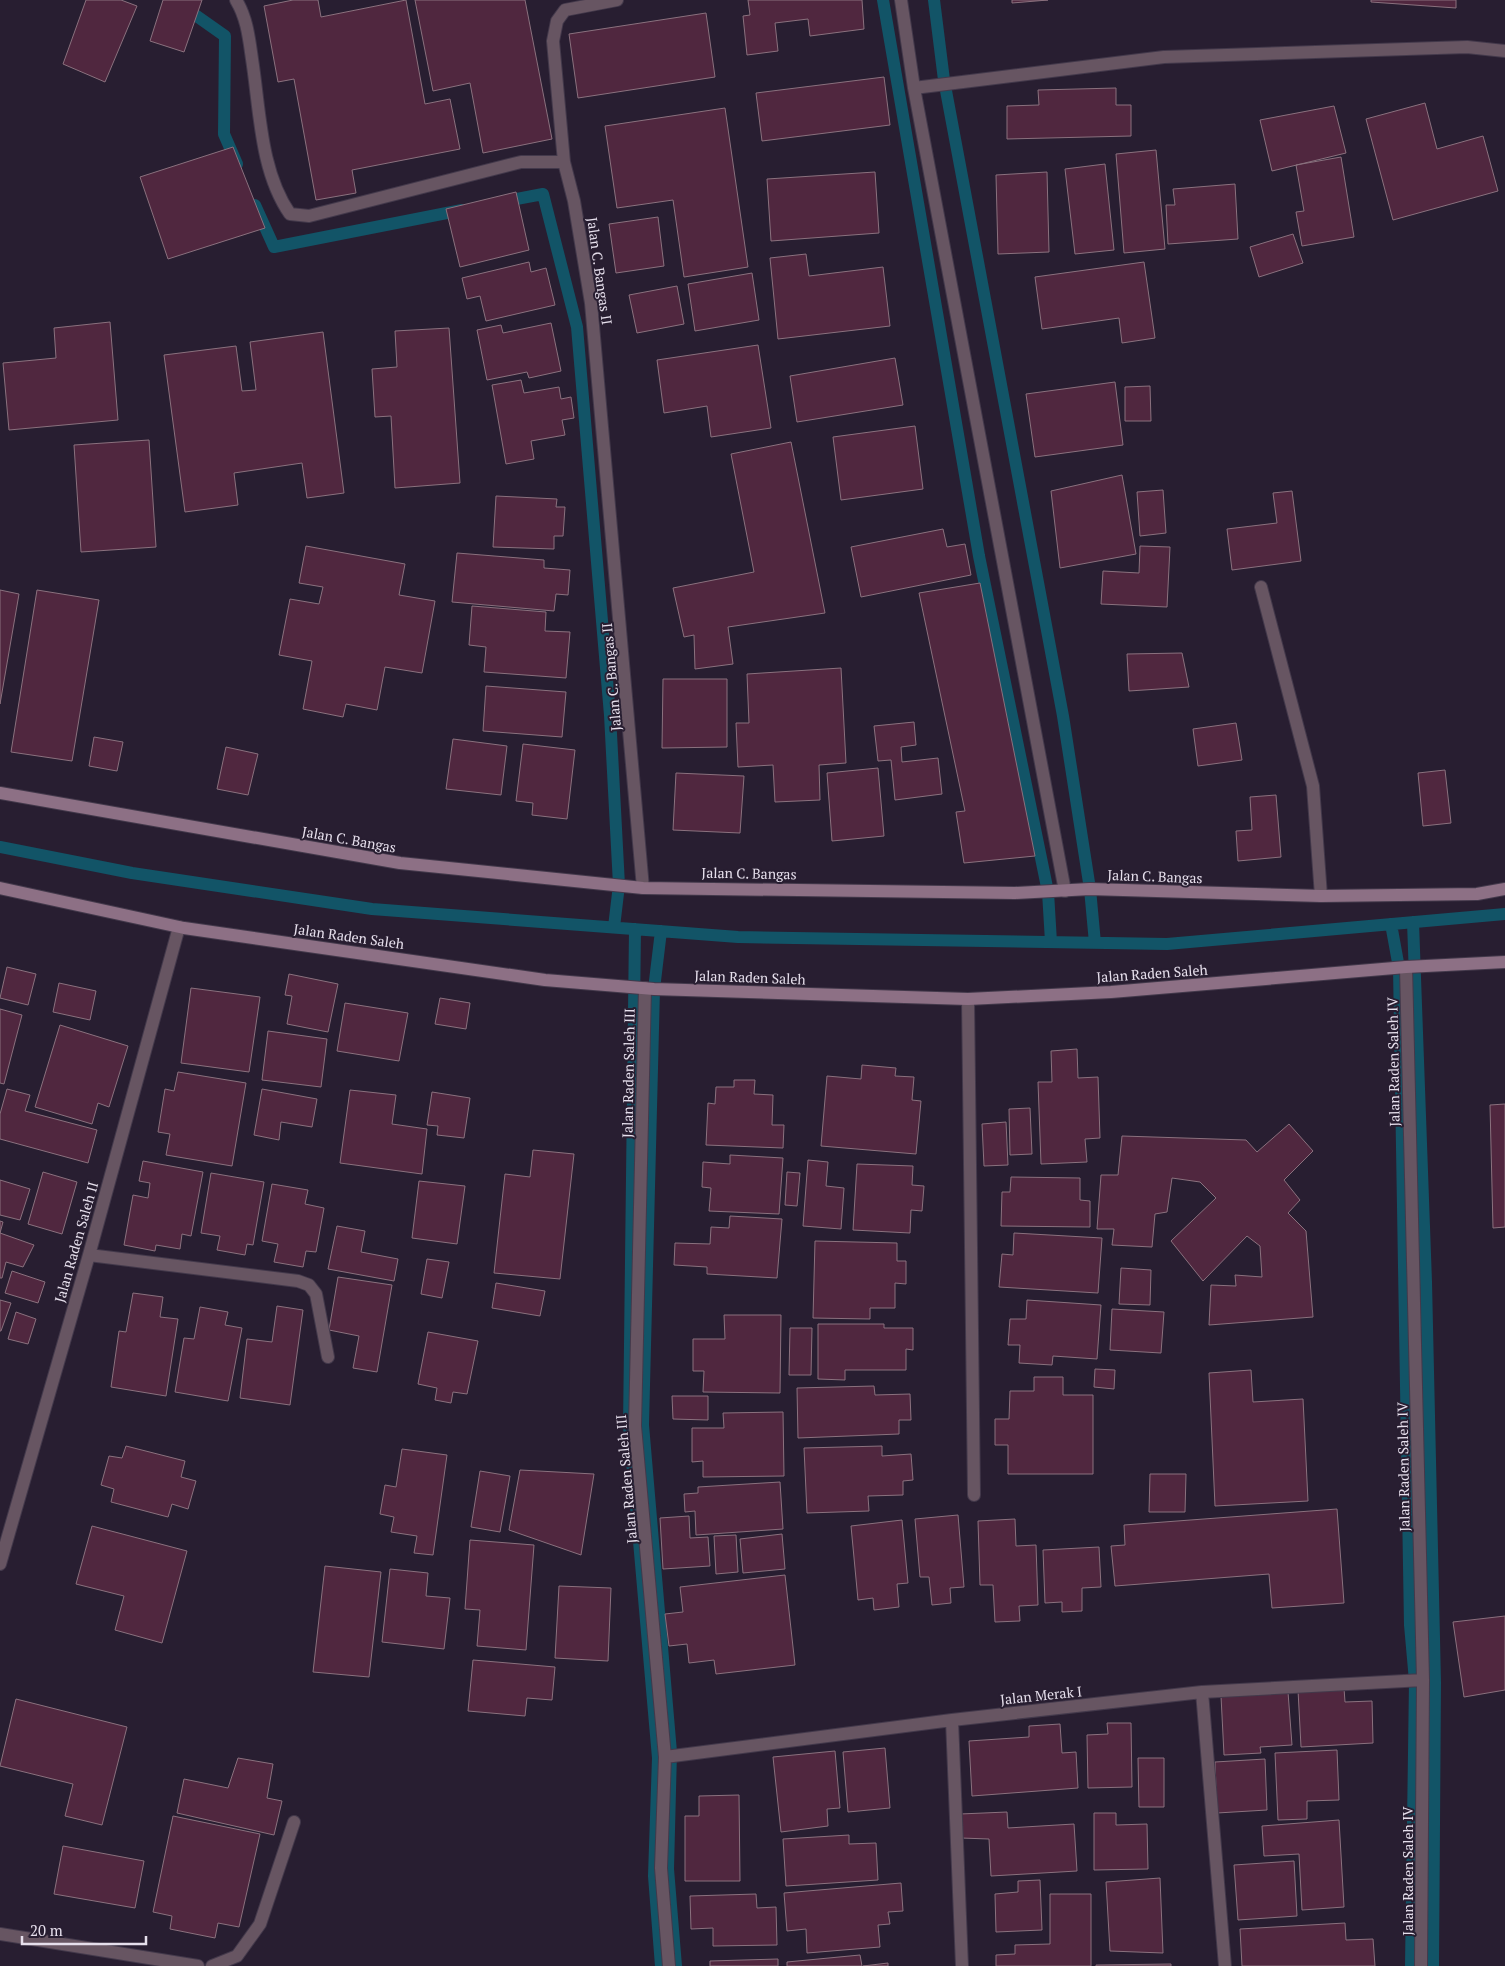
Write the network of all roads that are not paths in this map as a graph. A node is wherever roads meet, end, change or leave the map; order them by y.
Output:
1 (236, 0) edge
2 (616, 0) edge
3 (901, 0) edge
4 (1505, 52) edge
5 (914, 88) junction
6 (564, 162) junction
7 (1261, 587) dead end
8 (0, 793) edge
9 (0, 888) edge
10 (643, 888) junction
11 (1505, 889) edge
12 (1065, 891) junction
13 (1321, 896) junction
14 (179, 927) junction
15 (1505, 962) edge
16 (1406, 967) junction
17 (645, 988) junction
18 (968, 999) junction
19 (89, 1255) junction
20 (328, 1357) dead end
21 (974, 1495) dead end
22 (0, 1564) edge
23 (1423, 1680) junction
24 (1202, 1692) junction
25 (952, 1720) junction
26 (665, 1757) junction
27 (294, 1822) dead end
28 (0, 1934) edge
29 (198, 1966) edge
30 (212, 1966) edge
31 (669, 1966) edge
32 (962, 1966) edge
33 (1225, 1966) edge
34 (1421, 1966) edge

1 - 6 street
2 - 6 street, Jalan C. Bangas II
3 - 5 street
4 - 5 street
5 - 12 street
6 - 10 street, Jalan C. Bangas II
7 - 13 street
8 - 10 street, Jalan C. Bangas
9 - 14 street, Jalan Raden Saleh
10 - 12 street, Jalan C. Bangas
11 - 13 street, Jalan C. Bangas
12 - 13 street, Jalan C. Bangas
14 - 17 street, Jalan Raden Saleh
14 - 19 street, Jalan Raden Saleh II
15 - 16 street, Jalan Raden Saleh
16 - 18 street, Jalan Raden Saleh
16 - 23 street, Jalan Raden Saleh IV
17 - 18 street, Jalan Raden Saleh
17 - 26 street, Jalan Raden Saleh III
18 - 21 street
19 - 20 street
19 - 22 street, Jalan Raden Saleh II
23 - 24 street, Jalan Merak I
23 - 34 street, Jalan Raden Saleh IV
24 - 25 street, Jalan Merak I
24 - 33 street
25 - 26 street, Jalan Merak I
25 - 32 street
26 - 31 street, Jalan Raden Saleh III
27 - 30 street
28 - 29 street

